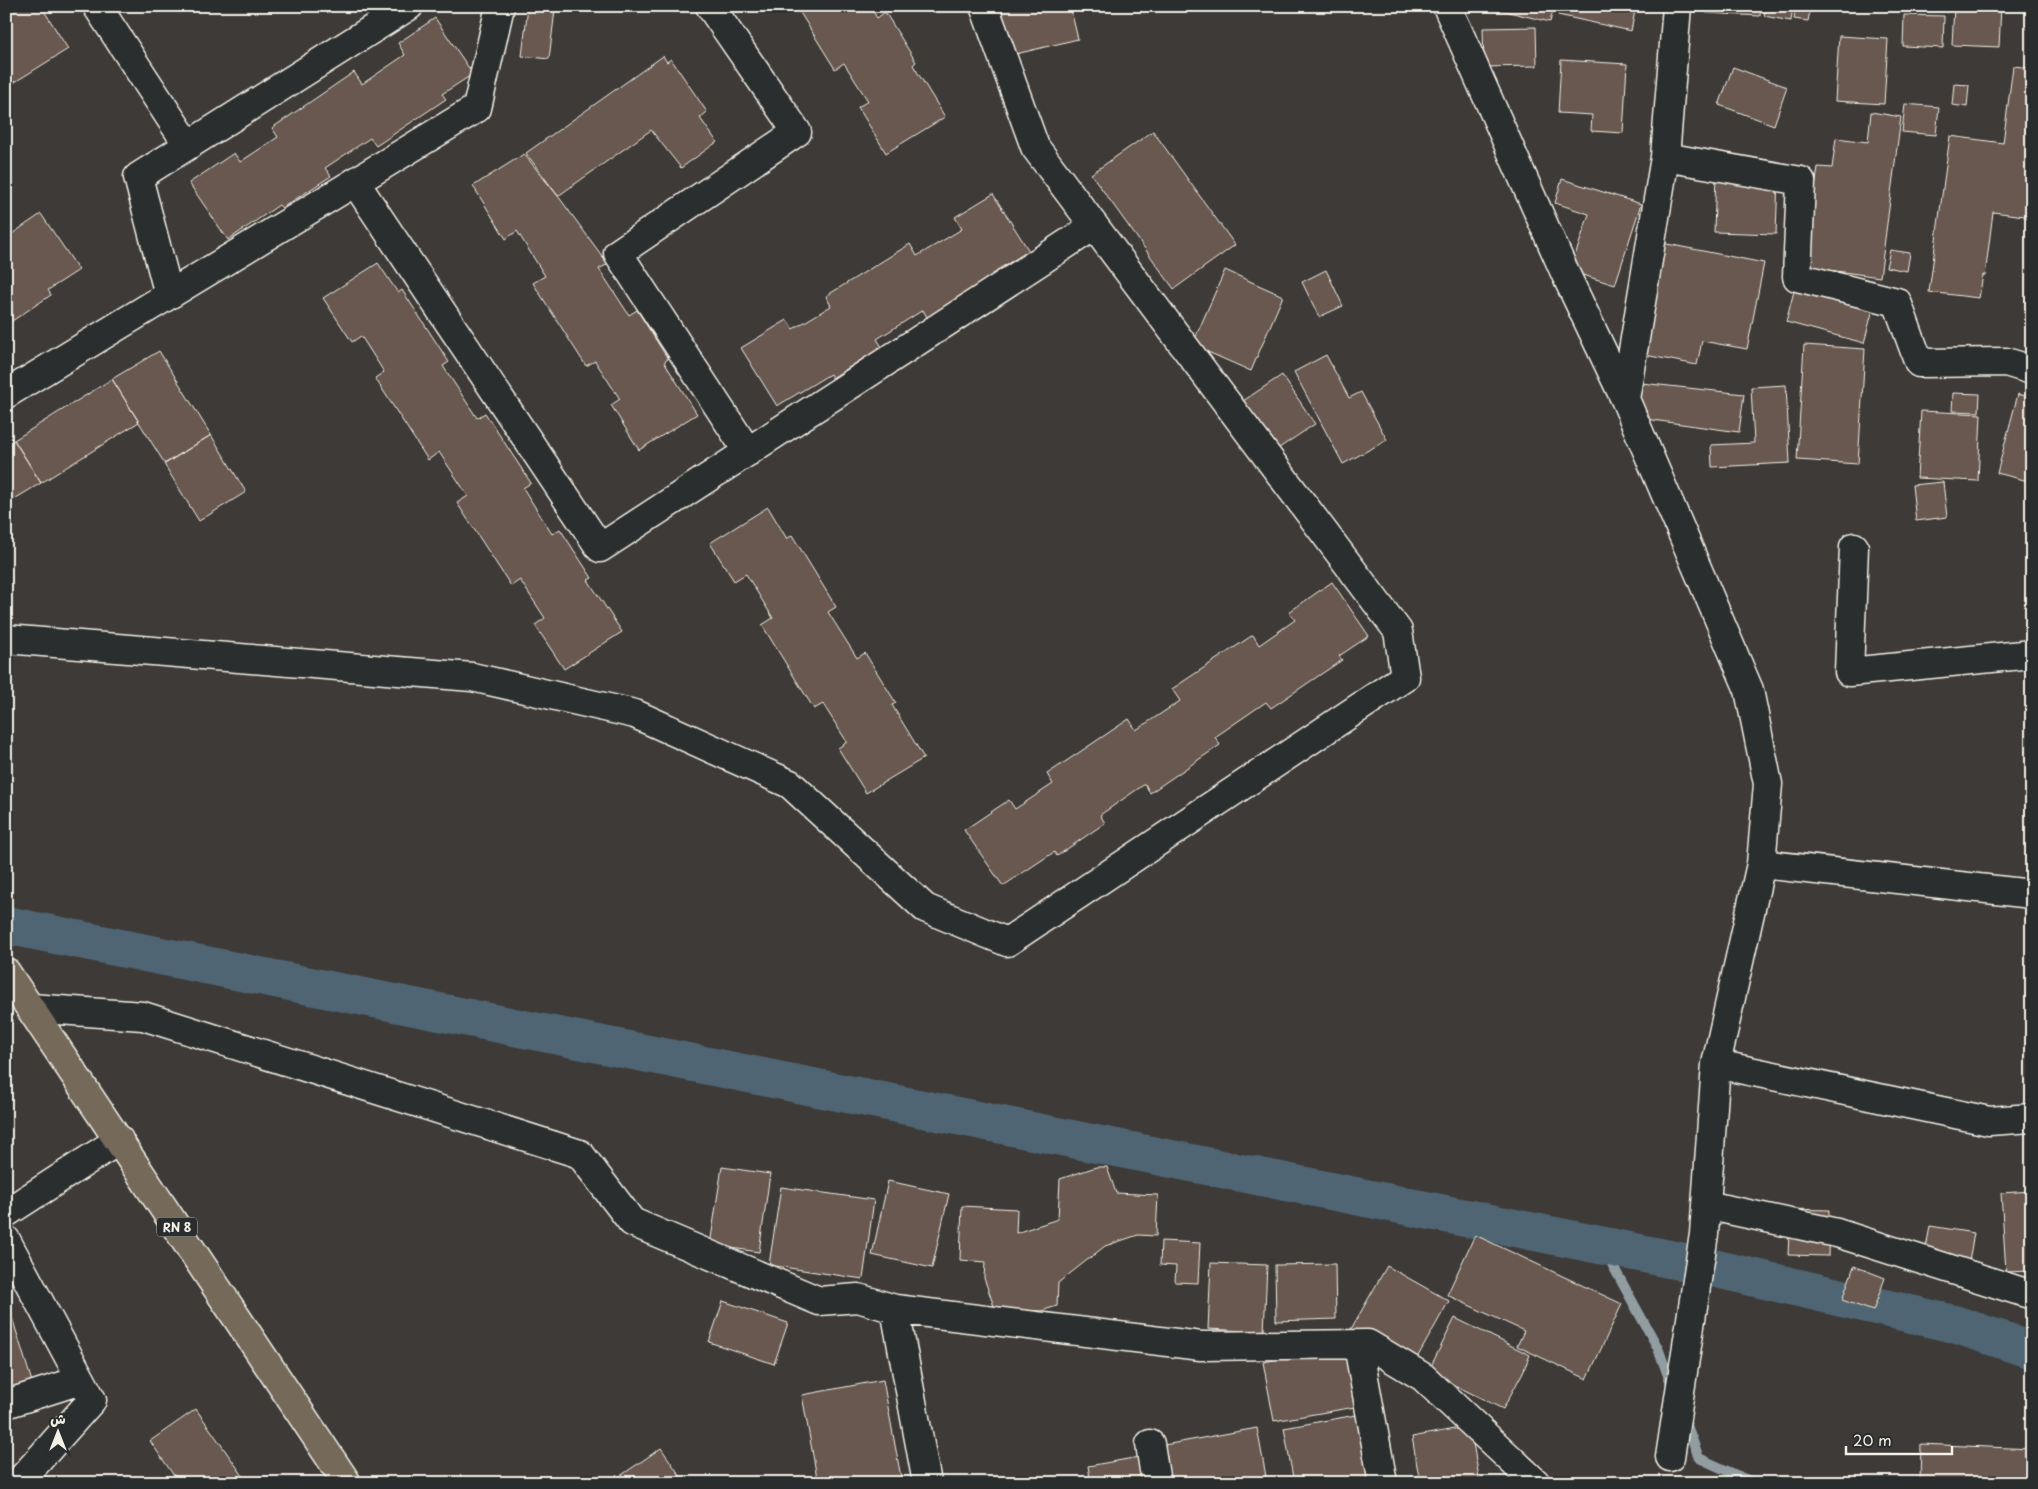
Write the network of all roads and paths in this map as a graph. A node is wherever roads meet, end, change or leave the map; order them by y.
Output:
1 (97, 6) edge
2 (409, 6) edge
3 (500, 6) edge
4 (710, 6) edge
5 (984, 6) edge
6 (1447, 6) edge
7 (1677, 6) edge
8 (188, 145) junction
9 (1665, 157) junction
10 (355, 182) junction
11 (1094, 226) junction
12 (169, 295) junction
13 (2032, 370) edge
14 (6, 394) edge
15 (1625, 399) junction
16 (748, 452) junction
17 (1854, 547) dead end
18 (6, 639) edge
19 (2032, 654) edge
20 (1761, 864) junction
21 (2032, 894) edge
22 (6, 972) edge
23 (31, 1008) junction
24 (1716, 1064) junction
25 (2032, 1118) edge
26 (118, 1140) junction
27 (1706, 1205) junction
28 (6, 1213) edge
29 (6, 1240) edge
30 (2032, 1295) edge
31 (895, 1309) junction
32 (1358, 1345) junction
33 (82, 1380) junction
34 (6, 1404) edge
35 (1150, 1444) dead end
36 (1670, 1457) dead end
37 (18, 1483) edge
38 (347, 1483) edge
39 (927, 1483) edge
40 (1156, 1483) edge
41 (1383, 1483) edge
42 (1536, 1483) edge

1 - 8 street
2 - 8 street
3 - 10 street
4 - 16 street
5 - 11 street
6 - 15 street
7 - 9 street
8 - 12 street
9 - 13 street
9 - 15 street
10 - 12 street
10 - 16 street
11 - 16 street
11 - 18 street
12 - 14 street
15 - 20 street
17 - 19 street
20 - 21 street
20 - 24 street
22 - 23 main road, RN 8
23 - 26 main road, RN 8
23 - 31 street
24 - 25 street
24 - 27 street
26 - 28 street
26 - 38 main road, RN 8
27 - 30 street
27 - 36 street
29 - 33 street
31 - 32 street
31 - 39 street
32 - 41 street
32 - 42 street
33 - 34 street
33 - 37 street
35 - 40 street

